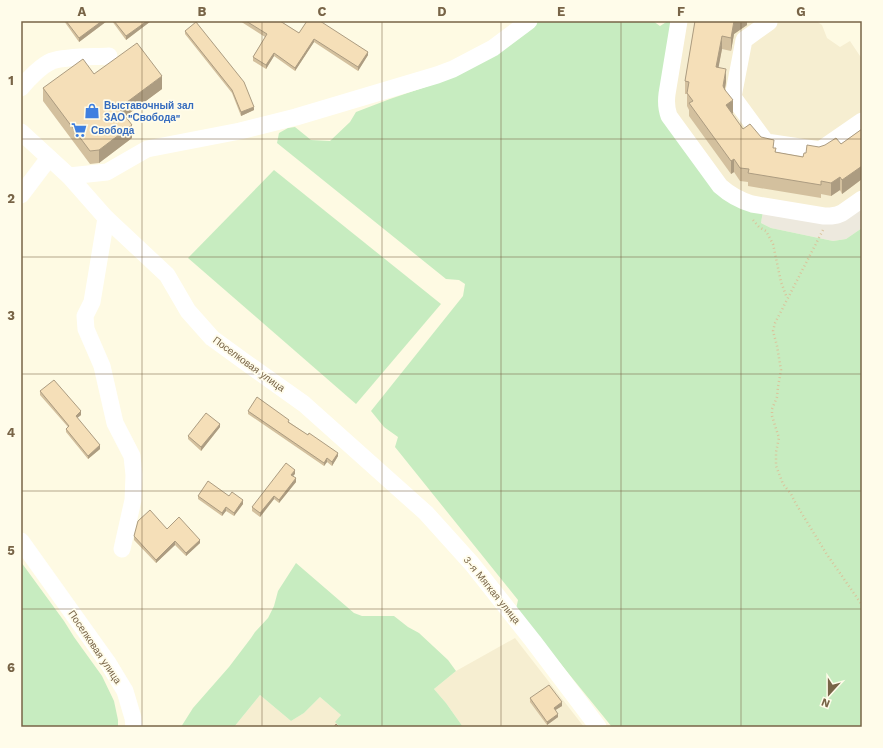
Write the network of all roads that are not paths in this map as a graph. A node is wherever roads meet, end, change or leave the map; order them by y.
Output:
1 (529, 21) edge
2 (679, 21) edge
3 (769, 21) edge
4 (109, 56) dead end
5 (21, 88) edge
6 (862, 121) edge
7 (21, 132) edge
8 (49, 158) junction
9 (69, 176) junction
10 (21, 195) edge
11 (862, 199) edge
12 (106, 218) junction
13 (372, 465) joint
14 (21, 541) edge
15 (122, 548) dead end
16 (133, 723) edge
17 (598, 727) edge

1 - 9 street
2 - 11 street
3 - 6 street
4 - 5 street
7 - 8 street, Поселковая улица
8 - 9 street, Поселковая улица
8 - 10 street
9 - 12 street, Поселковая улица
12 - 13 street, Поселковая улица
12 - 15 street
13 - 17 street, 3-я Мягкая улица
14 - 16 street, Поселковая улица

